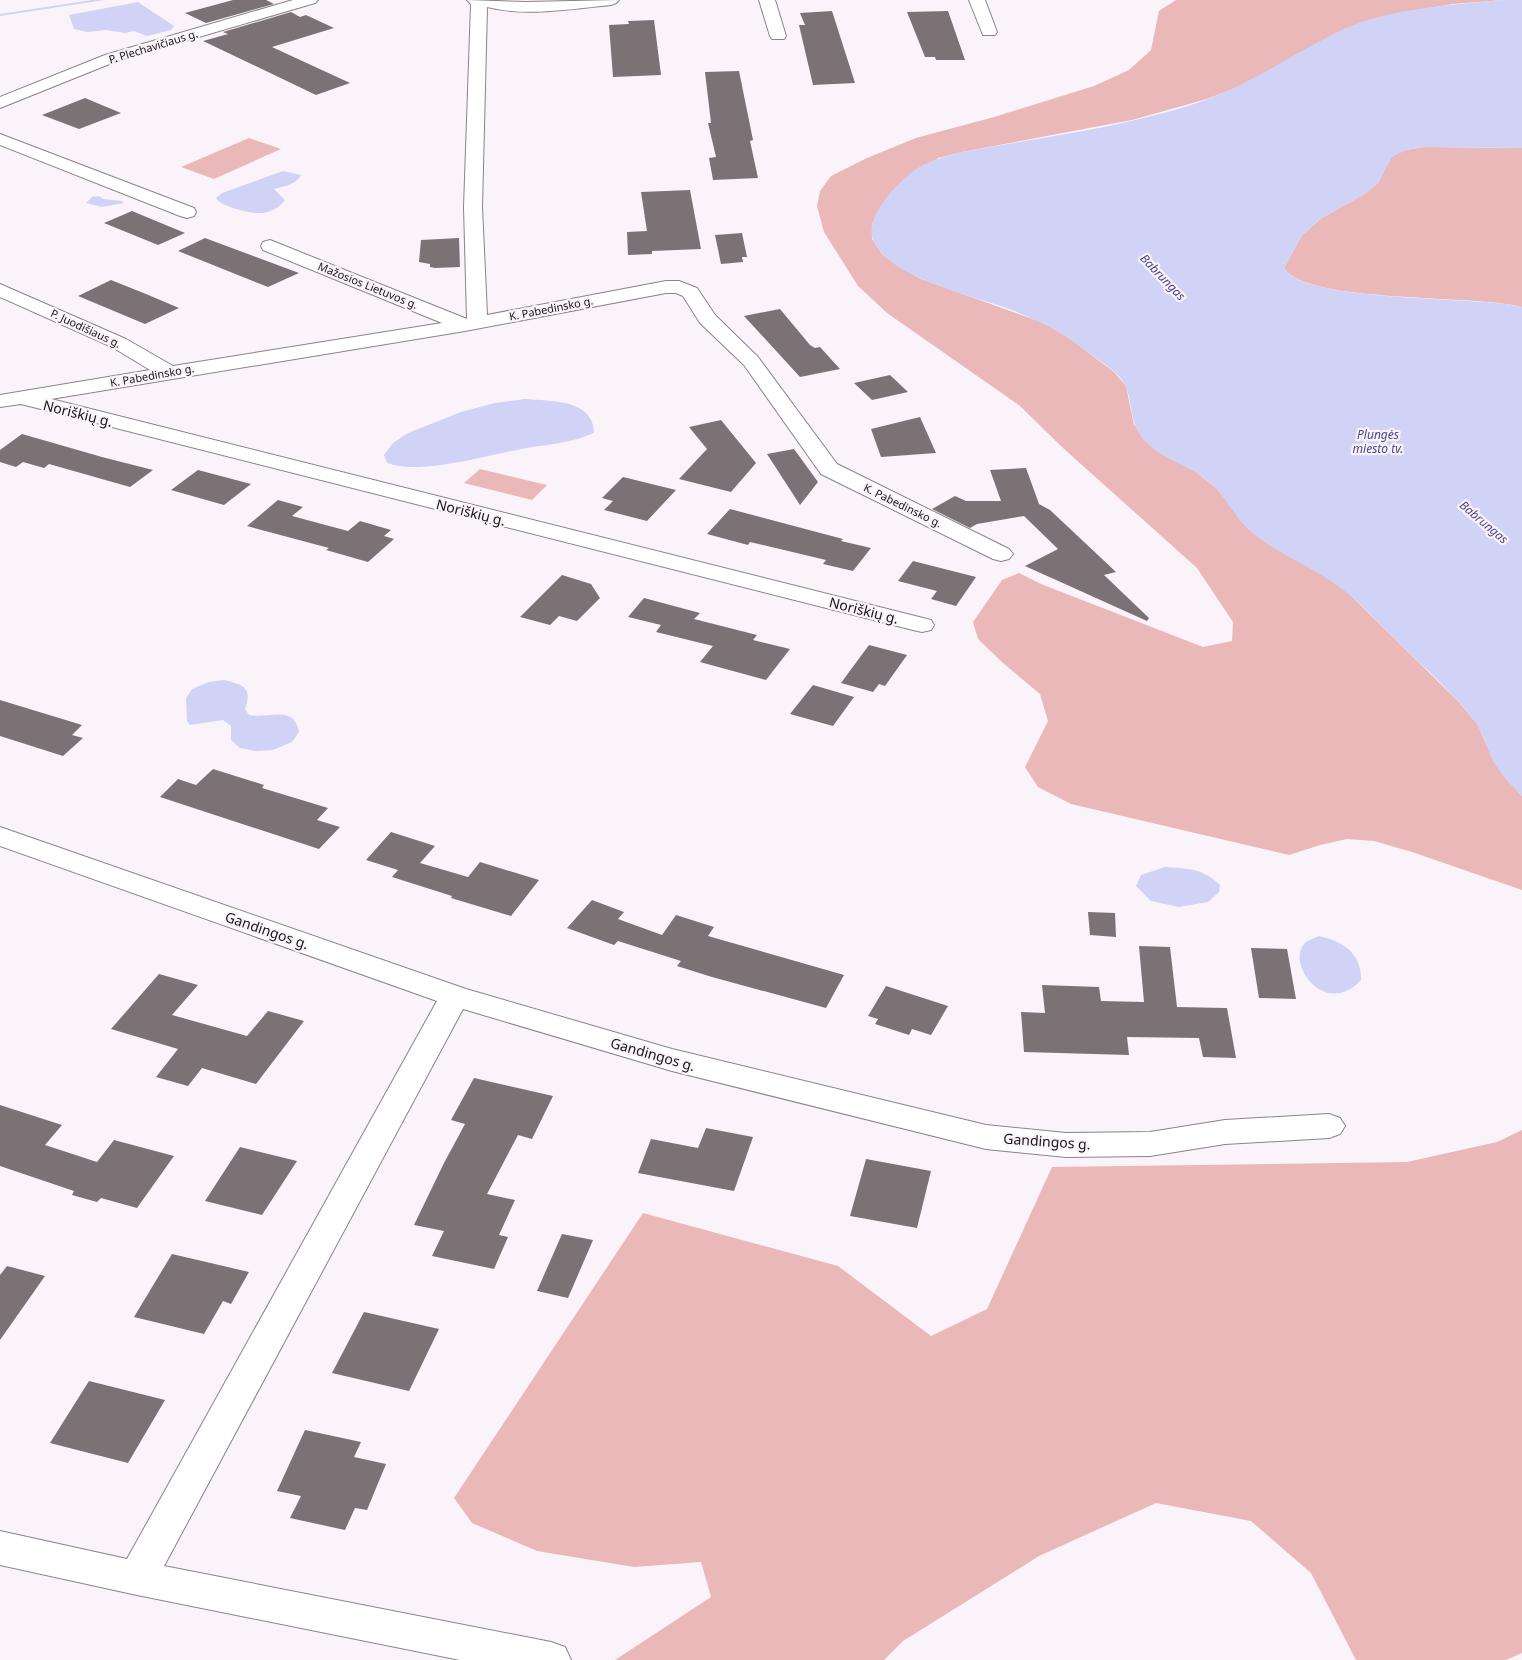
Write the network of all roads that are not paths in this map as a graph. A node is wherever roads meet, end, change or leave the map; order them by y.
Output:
1 (310, 0) edge
2 (477, 0) edge
3 (611, 0) edge
4 (767, 0) edge
5 (978, 0) edge
6 (989, 32) dead end
7 (778, 36) dead end
8 (0, 103) edge
9 (0, 139) edge
10 (187, 212) dead end
11 (270, 246) dead end
12 (0, 290) edge
13 (471, 324) junction
14 (168, 372) junction
15 (10, 400) edge
16 (1000, 554) dead end
17 (922, 625) dead end
18 (0, 836) edge
19 (455, 996) junction
20 (1329, 1126) dead end
21 (0, 1548) edge
22 (137, 1578) junction
23 (551, 1660) edge

1 - 8 street, P. Plechavičiaus g.
2 - 3 street
2 - 13 street
4 - 7 street
5 - 6 street
9 - 10 street
11 - 13 street, Mažosios Lietuvos g.
12 - 14 street, P. Juodišiaus g.
13 - 14 street, K. Pabedinsko g.
13 - 16 street, K. Pabedinsko g.
14 - 15 street, K. Pabedinsko g.
15 - 17 street, Noriškių g.
18 - 19 street, Gandingos g.
19 - 20 street, Gandingos g.
19 - 22 street
21 - 22 street
22 - 23 street

